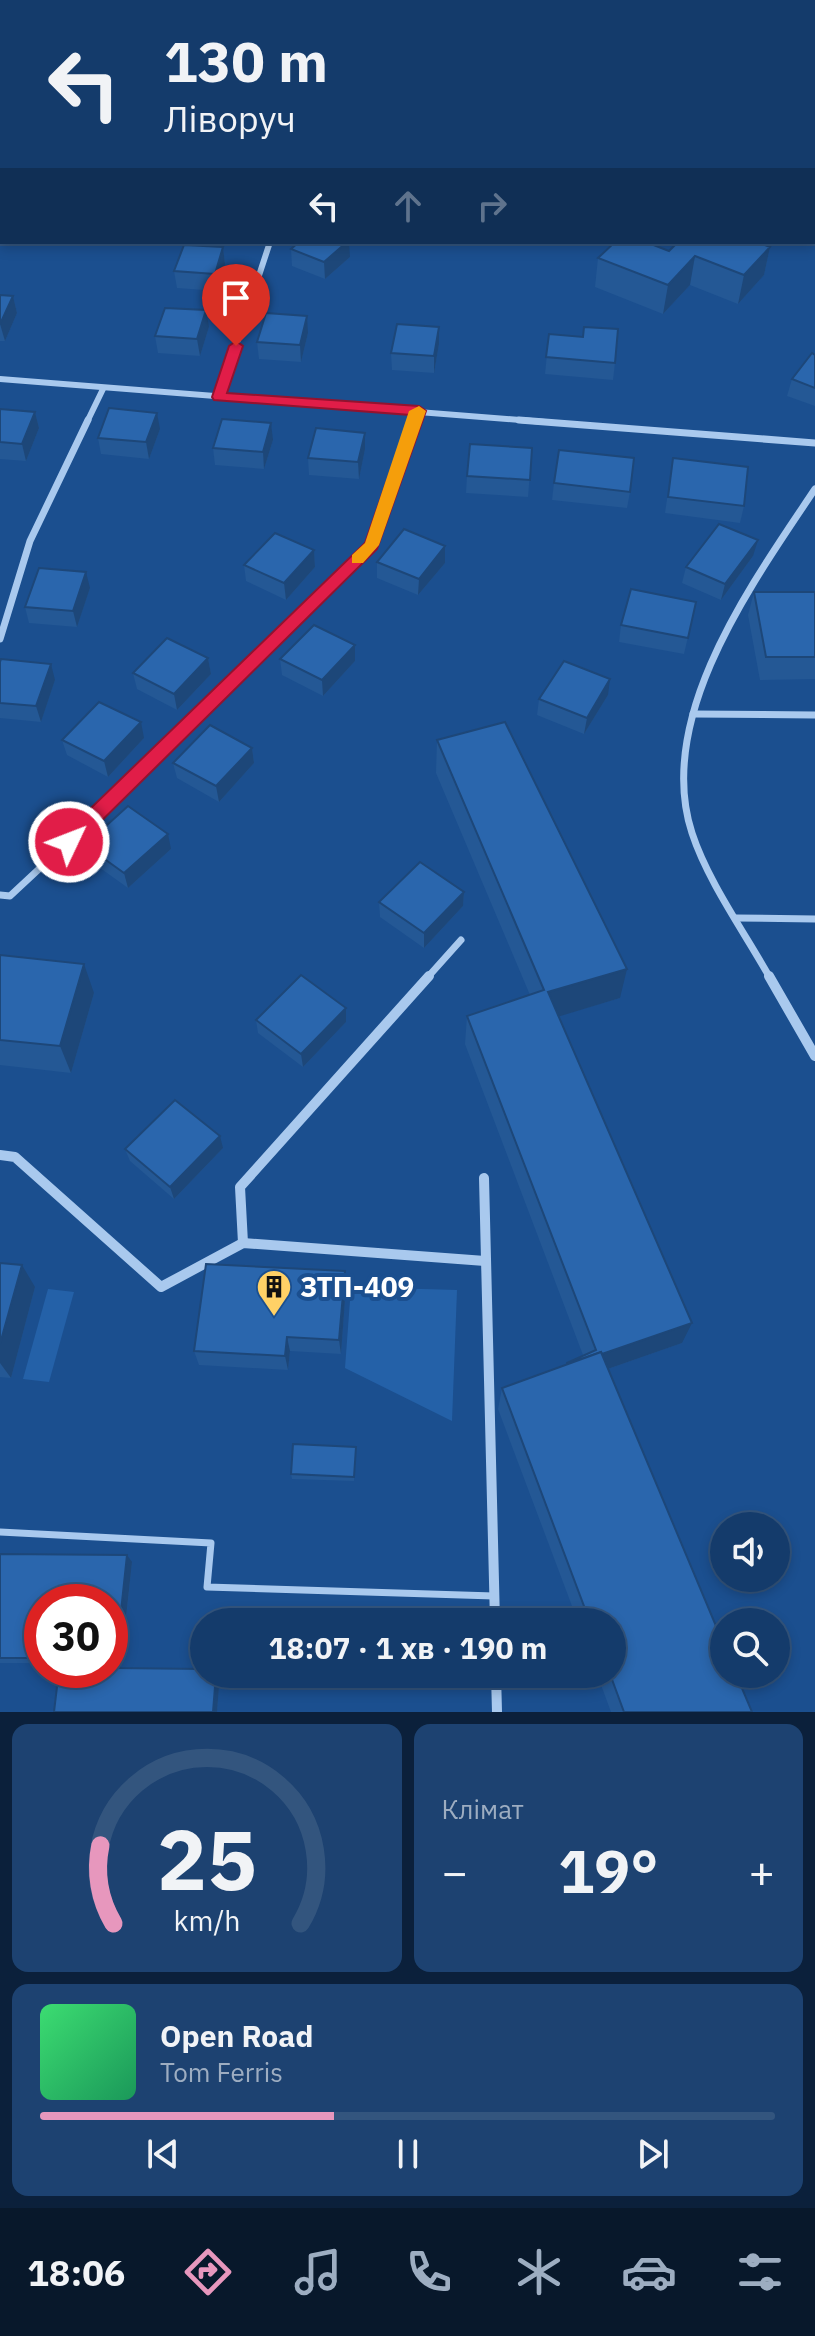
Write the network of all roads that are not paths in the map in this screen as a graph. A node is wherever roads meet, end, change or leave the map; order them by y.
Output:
1 (269, 244) edge
2 (0, 379) edge
3 (103, 389) junction
4 (219, 397) junction
5 (419, 411) junction
6 (815, 443) edge
7 (815, 489) edge
8 (0, 639) edge
9 (693, 714) junction
10 (815, 715) edge
11 (0, 895) edge
12 (736, 918) junction
13 (815, 919) edge
14 (461, 940) dead end
15 (815, 1056) edge
16 (0, 1155) edge
17 (484, 1178) dead end
18 (243, 1243) junction
19 (485, 1261) junction
20 (0, 1532) edge
21 (494, 1596) junction
22 (494, 1608) edge
23 (496, 1688) edge
24 (497, 1712) edge

1 - 4 street
2 - 3 street
3 - 4 street
3 - 8 street
4 - 5 street
5 - 6 street
5 - 11 street
7 - 9 street
9 - 10 street
9 - 12 street
12 - 13 street
12 - 15 street
14 - 18 street
16 - 18 street
17 - 19 street
18 - 19 street
19 - 21 street
20 - 21 lane
21 - 22 street
23 - 24 street

